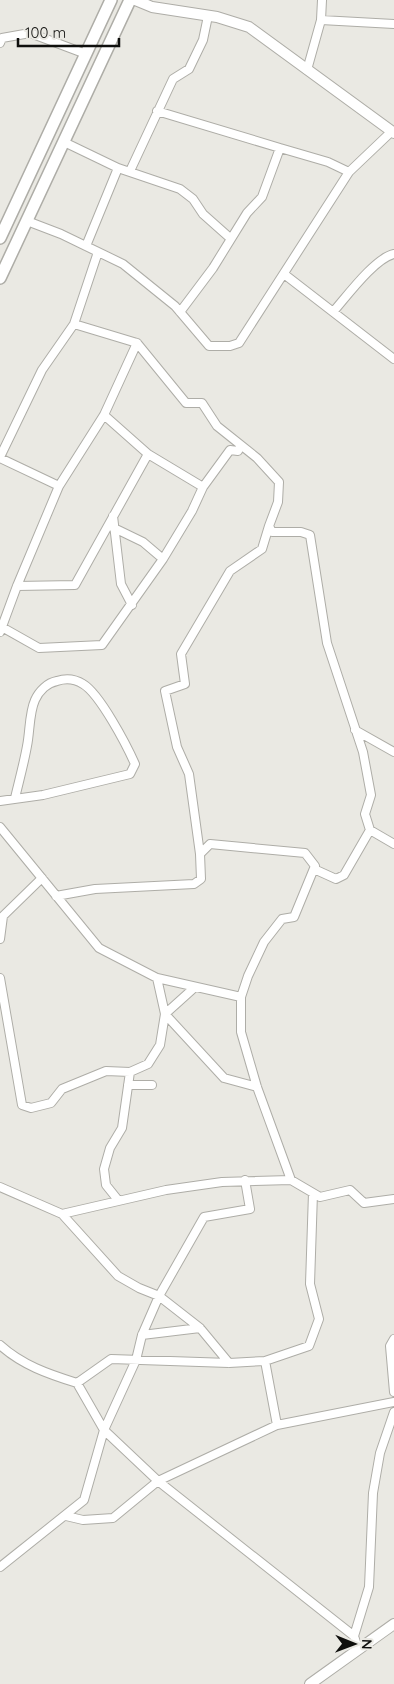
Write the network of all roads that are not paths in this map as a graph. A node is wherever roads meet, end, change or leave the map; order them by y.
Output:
1 (111, 0) edge
2 (130, 0) edge
3 (135, 0) edge
4 (322, 0) edge
5 (208, 16) junction
6 (321, 20) junction
7 (394, 24) edge
8 (0, 43) edge
9 (86, 54) junction
10 (307, 70) junction
11 (157, 111) junction
12 (392, 133) edge
13 (64, 142) junction
14 (280, 148) junction
15 (118, 168) junction
16 (130, 171) junction
17 (349, 172) junction
18 (27, 221) junction
19 (2, 231) edge
20 (230, 238) junction
21 (86, 246) junction
22 (98, 252) junction
23 (394, 254) edge
24 (284, 274) junction
25 (0, 278) edge
26 (180, 312) junction
27 (333, 312) junction
28 (74, 324) junction
29 (137, 343) junction
30 (392, 354) edge
31 (104, 415) junction
32 (242, 445) junction
33 (148, 454) junction
34 (0, 457) edge
35 (59, 486) junction
36 (203, 487) junction
37 (269, 526) junction
38 (111, 527) junction
39 (163, 559) junction
40 (17, 586) junction
41 (132, 605) junction
42 (1, 628) edge
43 (356, 730) junction
44 (394, 752) edge
45 (15, 798) junction
46 (0, 801) edge
47 (0, 827) edge
48 (370, 830) junction
49 (394, 844) edge
50 (200, 854) junction
51 (314, 869) junction
52 (42, 878) junction
53 (56, 896) junction
54 (0, 939) edge
55 (0, 978) edge
56 (157, 978) junction
57 (196, 987) junction
58 (241, 998) junction
59 (165, 1014) junction
60 (130, 1072) junction
61 (128, 1085) junction
62 (152, 1085) dead end
63 (257, 1087) junction
64 (245, 1180) junction
65 (291, 1180) junction
66 (0, 1187) edge
67 (314, 1193) junction
68 (394, 1199) edge
69 (118, 1200) junction
70 (62, 1214) junction
71 (159, 1296) junction
72 (200, 1328) junction
73 (142, 1336) junction
74 (394, 1340) edge
75 (0, 1344) edge
76 (136, 1360) junction
77 (265, 1361) junction
78 (229, 1363) junction
79 (77, 1383) junction
80 (394, 1392) edge
81 (394, 1402) edge
82 (394, 1412) edge
83 (277, 1425) junction
84 (104, 1430) junction
85 (158, 1481) junction
86 (66, 1516) junction
87 (0, 1567) edge
88 (394, 1624) edge
89 (354, 1636) junction
90 (358, 1649) junction
91 (310, 1684) edge

1 - 9 main road
2 - 13 main road
3 - 5 street
4 - 6 street
5 - 10 street
5 - 11 street
6 - 7 street
6 - 10 street
8 - 9 street
9 - 19 main road
10 - 12 street
11 - 14 street
11 - 16 street
12 - 17 street
13 - 15 street
13 - 18 main road
14 - 17 street
14 - 20 street
15 - 16 street
15 - 21 street
16 - 20 street
17 - 24 street
18 - 21 street
18 - 25 main road
20 - 26 street
21 - 22 street
22 - 26 street
22 - 28 street
23 - 27 street
24 - 26 street
24 - 27 street
27 - 30 street
28 - 29 street
28 - 34 street
29 - 31 street
29 - 32 street
31 - 33 street
31 - 35 street
32 - 36 street
32 - 37 street
33 - 36 street
33 - 38 street
34 - 35 street
35 - 40 street
36 - 39 street
37 - 43 street
37 - 50 street
38 - 39 street
38 - 40 street
38 - 41 street
39 - 41 street
40 - 42 street
41 - 42 street
43 - 44 street
43 - 48 street
45 - 45 street
45 - 46 street
47 - 52 street
48 - 49 street
48 - 51 street
50 - 51 street
50 - 53 street
51 - 58 street
52 - 53 street
52 - 54 street
53 - 56 street
55 - 60 street
56 - 57 street
56 - 59 street
57 - 58 street
57 - 59 street
58 - 63 street
59 - 60 street
59 - 63 street
60 - 61 street
61 - 62 street
61 - 69 street
63 - 65 street
64 - 65 street
64 - 69 street
64 - 71 street
65 - 67 street
66 - 70 street
67 - 68 street
67 - 77 street
69 - 70 street
70 - 71 street
71 - 72 street
71 - 73 street
72 - 73 street
72 - 78 street
73 - 76 street
74 - 80 street
75 - 79 street
76 - 78 street
76 - 79 street
76 - 84 street
77 - 78 street
77 - 83 street
79 - 84 street
81 - 83 street
82 - 89 street
83 - 85 street
84 - 85 street
84 - 86 street
85 - 86 street
85 - 89 street
86 - 87 street
88 - 90 street
89 - 90 street
90 - 91 street

